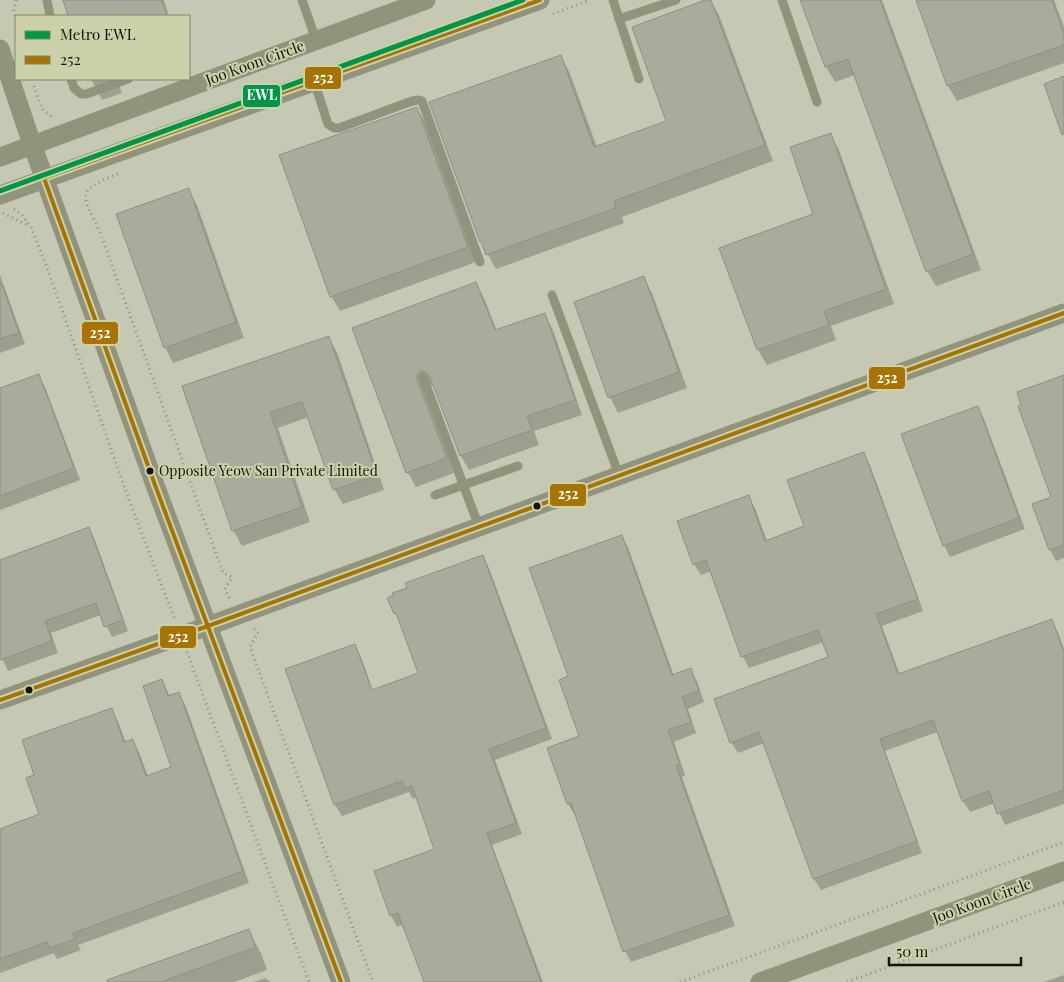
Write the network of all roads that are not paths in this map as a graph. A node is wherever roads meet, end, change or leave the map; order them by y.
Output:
1 (46, 0) edge
2 (302, 0) edge
3 (426, 0) edge
4 (540, 0) edge
5 (613, 0) edge
6 (676, 0) edge
7 (782, 0) edge
8 (50, 15) edge
9 (619, 19) junction
10 (316, 40) junction
11 (0, 49) edge
12 (639, 79) dead end
13 (71, 80) edge
14 (125, 80) edge
15 (314, 81) junction
16 (817, 102) dead end
17 (32, 144) junction
18 (0, 157) edge
19 (44, 178) junction
20 (6, 203) edge
21 (480, 262) dead end
22 (552, 295) dead end
23 (1064, 313) edge
24 (423, 377) dead end
25 (518, 466) dead end
26 (619, 476) junction
27 (463, 485) junction
28 (435, 495) dead end
29 (479, 527) junction
30 (208, 626) junction
31 (0, 700) edge
32 (1064, 871) edge
33 (341, 982) edge
34 (760, 982) edge

1 - 8 lane
2 - 10 lane
3 - 10 street, Joo Koon Circle
4 - 15 street
5 - 9 lane
6 - 9 lane
7 - 16 lane
9 - 12 lane
10 - 17 street, Joo Koon Circle
11 - 17 street
13 - 14 lane
15 - 19 street
15 - 21 lane
17 - 18 street, Joo Koon Circle
17 - 19 street
19 - 20 street
19 - 30 street
22 - 26 lane
23 - 26 street
24 - 27 lane
25 - 27 lane
26 - 29 street
27 - 28 lane
27 - 29 lane
29 - 30 street
30 - 31 street
30 - 33 street
32 - 34 street, Joo Koon Circle

